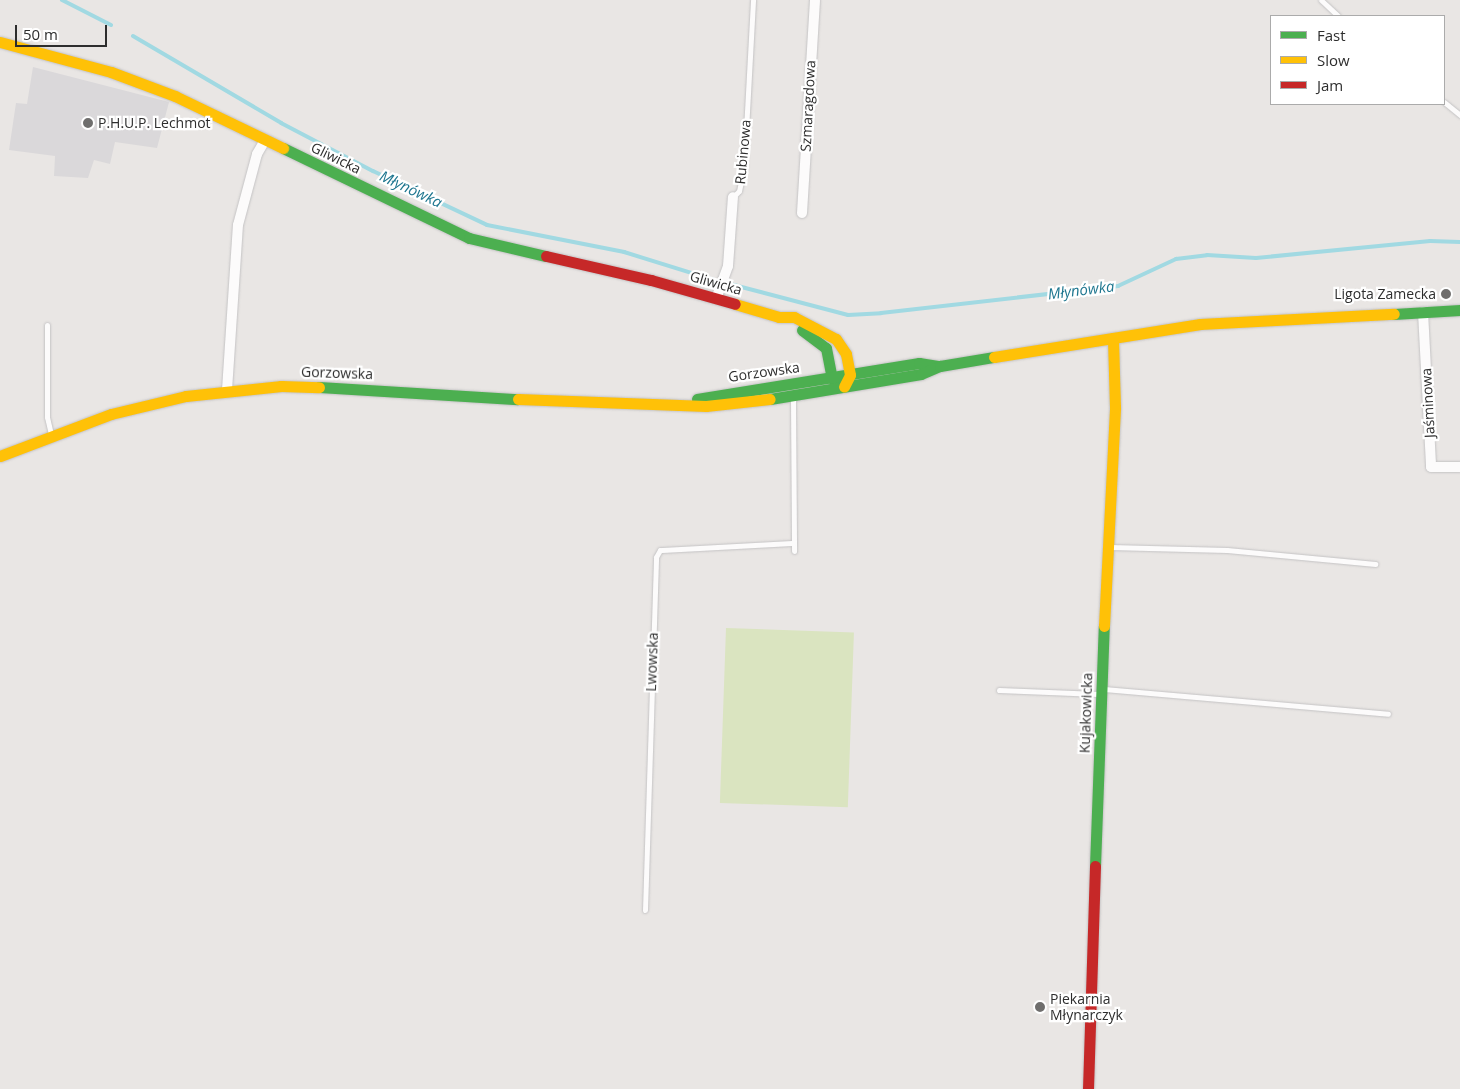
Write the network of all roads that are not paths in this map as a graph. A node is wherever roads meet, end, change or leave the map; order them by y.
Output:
1 (753, 0) edge
2 (814, 0) edge
3 (1321, 0) edge
4 (1337, 15) edge
5 (0, 42) edge
6 (1445, 103) edge
7 (1460, 115) edge
8 (265, 140) junction
9 (733, 197) joint
10 (802, 213) dead end
11 (716, 299) junction
12 (1460, 310) edge
13 (1423, 312) junction
14 (779, 317) junction
15 (47, 325) dead end
16 (1113, 338) junction
17 (940, 366) junction
18 (850, 375) junction
19 (832, 378) junction
20 (792, 384) junction
21 (844, 387) junction
22 (227, 390) junction
23 (793, 397) junction
24 (684, 404) junction
25 (52, 435) junction
26 (0, 456) edge
27 (1460, 467) edge
28 (794, 543) junction
29 (1110, 547) junction
30 (794, 551) dead end
31 (1375, 564) dead end
32 (999, 690) dead end
33 (1102, 692) junction
34 (1388, 714) dead end
35 (645, 910) dead end
36 (1088, 1089) edge

1 - 9 lane, Rubinowa
2 - 10 street, Szmaragdowa
3 - 4 lane
5 - 8 street, Gliwicka
6 - 7 lane
8 - 11 street, Gliwicka
8 - 22 street
9 - 11 street, Rubinowa
11 - 14 street, Gliwicka
12 - 13 street
13 - 16 street
13 - 27 street, Jaśminowa
14 - 18 street, Gliwicka
14 - 19 street, Gliwicka
15 - 25 lane
16 - 17 street
16 - 29 street, Kujakowicka
17 - 18 street
17 - 21 street
18 - 19 street, Gorzowska
18 - 21 street
19 - 20 street, Gorzowska
19 - 21 street
20 - 23 lane
20 - 24 street, Gorzowska
21 - 23 street, Gorzowska
22 - 24 street, Gorzowska
22 - 25 street, Gorzowska
23 - 24 street, Gorzowska
23 - 28 lane
25 - 26 street, Gorzowska
28 - 30 lane
28 - 35 lane, Lwowska
29 - 31 lane
29 - 33 street, Kujakowicka
32 - 33 lane
33 - 34 lane
33 - 36 street, Kujakowicka

